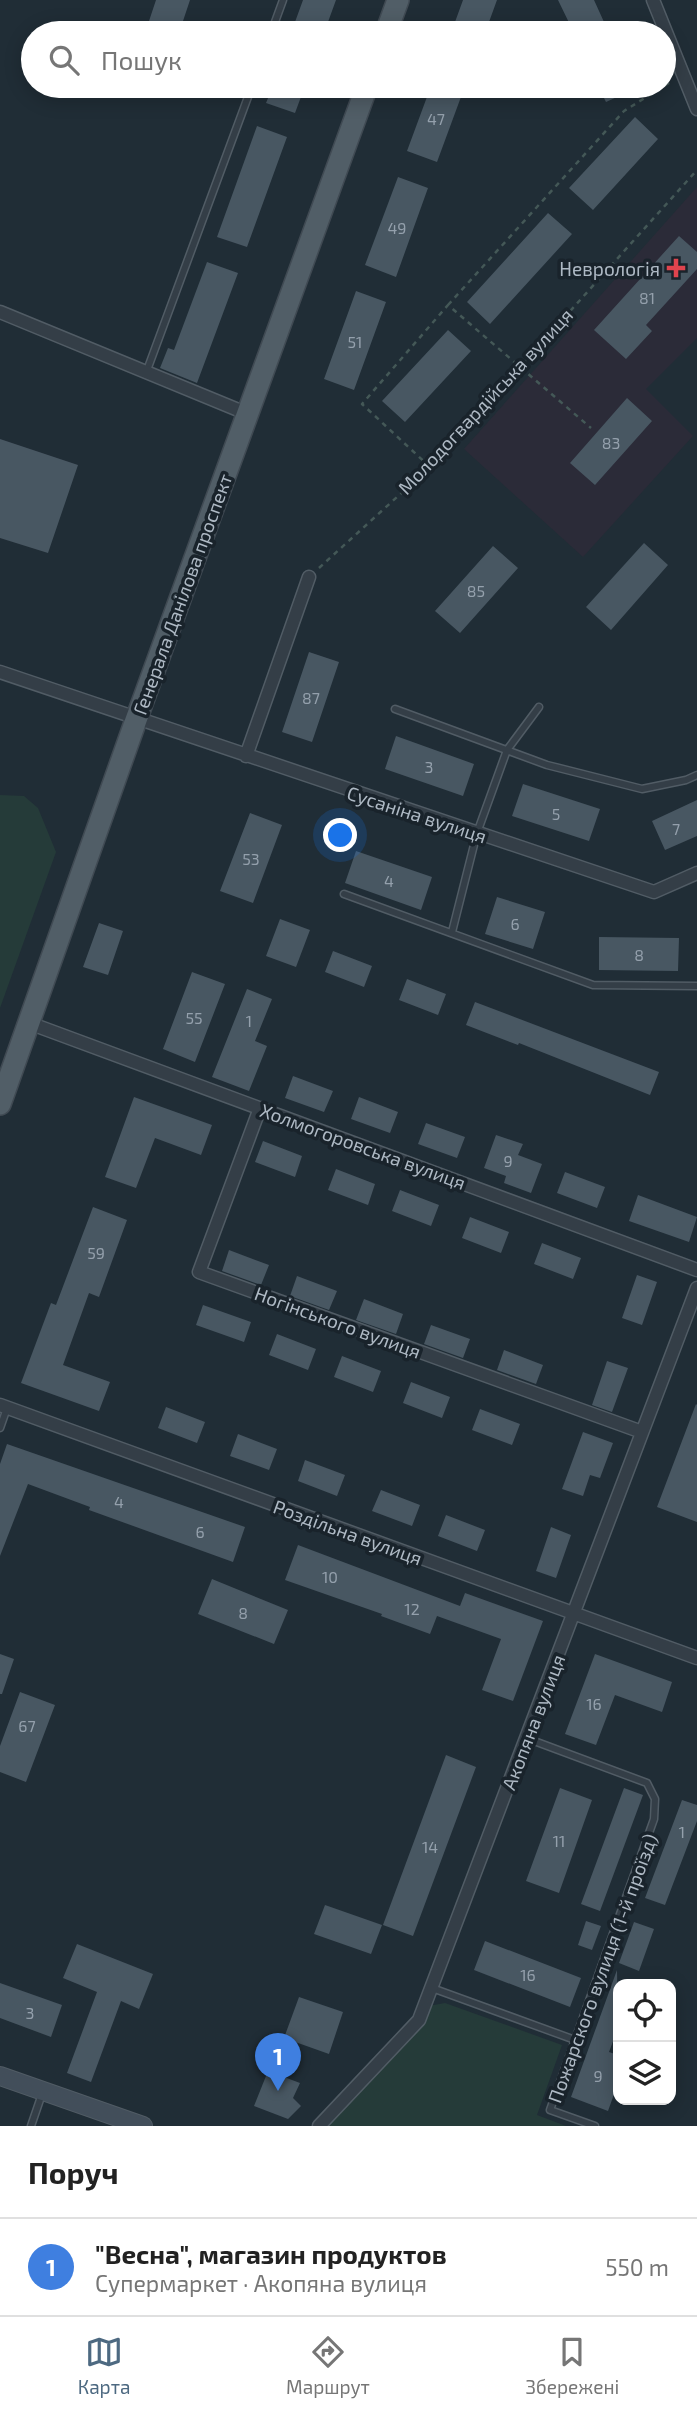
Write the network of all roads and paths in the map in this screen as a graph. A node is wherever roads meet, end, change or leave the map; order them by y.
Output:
1 (283, 0) edge
2 (398, 0) edge
3 (653, 0) edge
4 (275, 21) edge
5 (390, 21) edge
6 (662, 21) edge
7 (676, 55) edge
8 (684, 74) junction
9 (676, 79) edge
10 (248, 98) edge
11 (363, 98) edge
12 (645, 98) edge
13 (697, 109) edge
14 (697, 170) edge
15 (448, 305) junction
16 (0, 312) edge
17 (520, 365) junction
18 (146, 373) junction
19 (247, 414) junction
20 (591, 428) dead end
21 (429, 467) junction
22 (309, 577) joint
23 (0, 672) edge
24 (540, 707) dead end
25 (395, 709) dead end
26 (136, 720) junction
27 (507, 750) junction
28 (246, 757) junction
29 (697, 775) edge
30 (477, 833) junction
31 (697, 873) edge
32 (344, 894) dead end
33 (452, 932) junction
34 (697, 986) edge
35 (29, 1023) junction
36 (0, 1104) edge
37 (260, 1108) junction
38 (697, 1270) edge
39 (697, 1287) edge
40 (4, 1407) edge
41 (0, 1428) edge
42 (642, 1432) junction
43 (574, 1614) junction
44 (697, 1658) edge
45 (526, 1738) junction
46 (432, 1988) junction
47 (575, 2040) junction
48 (0, 2076) edge
49 (43, 2091) junction
50 (31, 2126) edge
51 (143, 2126) edge
52 (319, 2126) edge
53 (595, 2126) edge

1 - 4 lane
2 - 5 main road
3 - 6 street
7 - 8 street
8 - 9 path
8 - 13 street
10 - 18 lane
11 - 19 main road, Генерала Данілова проспект
12 - 15 path
14 - 17 path, Молодогвардійська вулиця
15 - 17 path
15 - 21 path
16 - 18 street
17 - 20 path
17 - 21 path, Молодогвардійська вулиця
18 - 19 street
19 - 26 main road, Генерала Данілова проспект
21 - 22 path, Молодогвардійська вулиця
22 - 28 street
23 - 26 street, Сусаніна вулиця
24 - 27 lane
25 - 27 lane
26 - 28 street, Сусаніна вулиця
26 - 35 main road, Генерала Данілова проспект
27 - 29 lane
27 - 30 lane
28 - 30 street, Сусаніна вулиця
30 - 31 street, Сусаніна вулиця
30 - 33 lane
32 - 33 lane
33 - 34 lane
35 - 36 main road, Генерала Данілова проспект
35 - 37 street, Холмогоровська вулиця
37 - 38 street, Холмогоровська вулиця
37 - 42 street, Ногінського вулиця
39 - 42 street, Акопяна вулиця
40 - 41 lane
40 - 43 street, Роздільна вулиця
42 - 43 street, Акопяна вулиця
43 - 44 street, Роздільна вулиця
43 - 45 street, Акопяна вулиця
45 - 46 street, Акопяна вулиця
45 - 47 lane, Пожарского вулиця (1-й проїзд)
46 - 47 lane
46 - 52 street, Акопяна вулиця
47 - 53 lane, Пожарского вулиця (1-й проїзд)
48 - 49 main road
49 - 50 lane
49 - 51 main road

